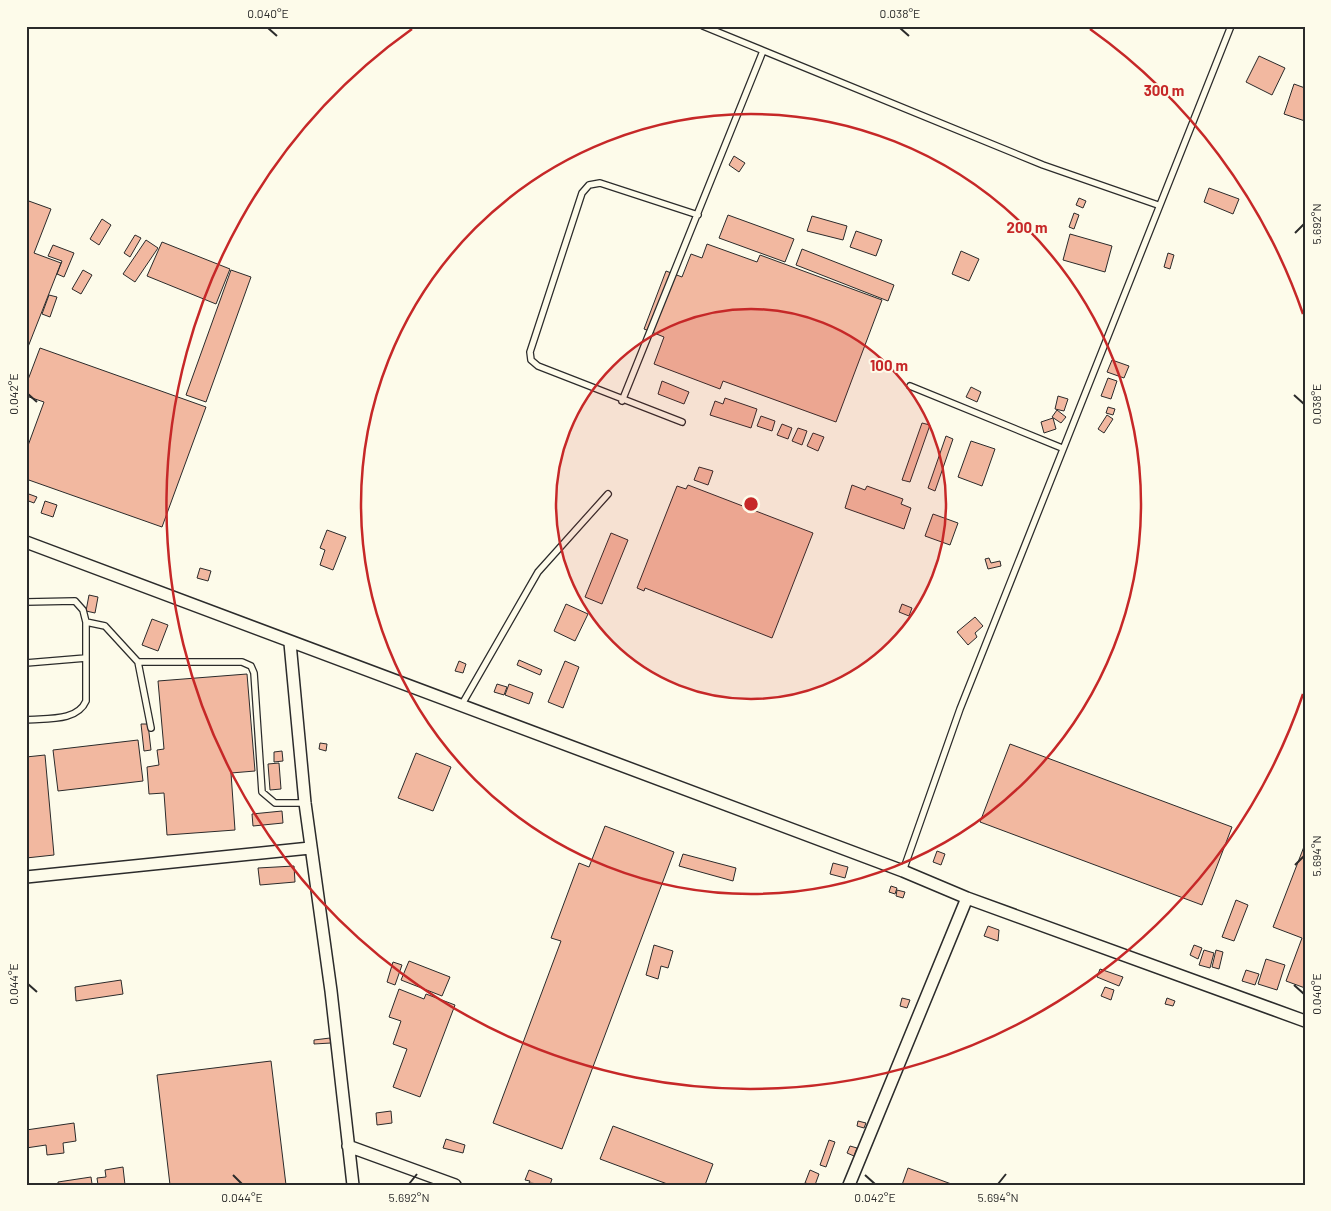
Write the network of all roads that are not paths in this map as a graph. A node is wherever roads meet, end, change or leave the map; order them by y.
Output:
1 (703, 26) edge
2 (1231, 26) edge
3 (763, 51) junction
4 (1158, 205) junction
5 (698, 215) junction
6 (910, 386) dead end
7 (622, 401) junction
8 (682, 422) dead end
9 (1062, 448) junction
10 (608, 494) dead end
11 (26, 542) edge
12 (27, 601) edge
13 (86, 622) junction
14 (290, 643) junction
15 (86, 658) junction
16 (138, 662) junction
17 (26, 663) edge
18 (462, 706) junction
19 (26, 720) edge
20 (151, 728) dead end
21 (305, 803) junction
22 (310, 848) junction
23 (903, 871) junction
24 (26, 877) edge
25 (968, 898) junction
26 (1305, 1021) edge
27 (348, 1146) junction
28 (352, 1185) edge
29 (455, 1185) edge
30 (849, 1185) edge

1 - 3 lane
2 - 4 lane
3 - 4 lane
3 - 5 lane
4 - 9 lane
5 - 7 lane
5 - 7 lane
6 - 9 lane
7 - 8 lane
9 - 23 lane
10 - 18 lane
11 - 14 street
12 - 13 lane
13 - 15 lane
13 - 16 lane
14 - 18 street
14 - 21 street
15 - 17 lane
15 - 19 lane
16 - 20 lane
16 - 21 lane
18 - 23 street
21 - 22 street
22 - 24 street
22 - 27 street
23 - 25 street
25 - 26 street
25 - 30 street
27 - 28 street
27 - 29 street

